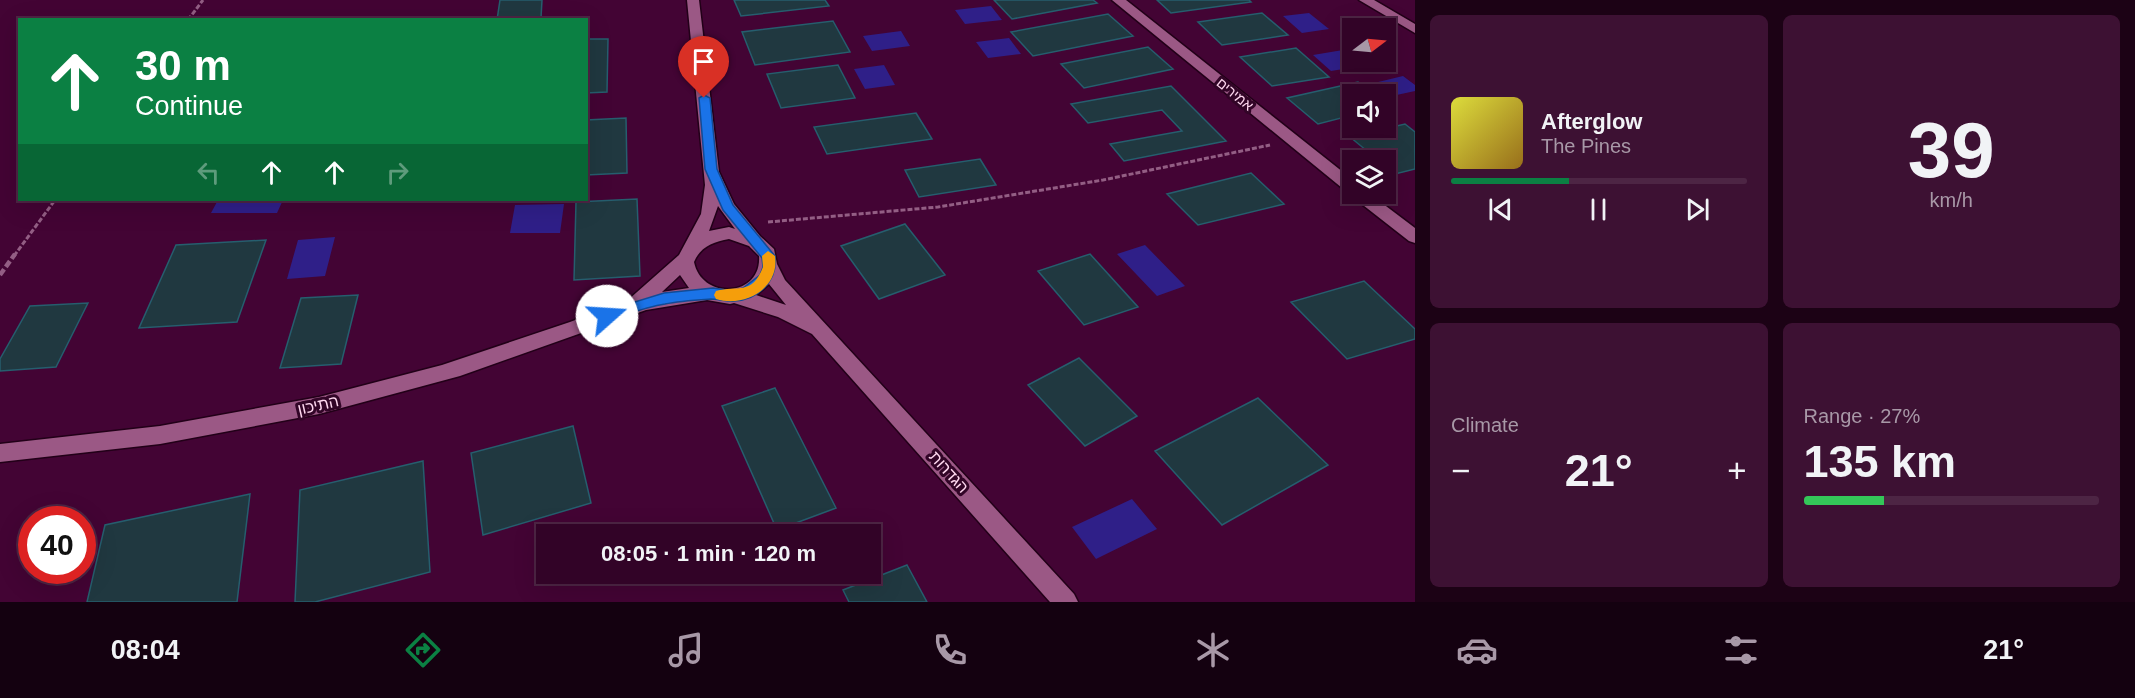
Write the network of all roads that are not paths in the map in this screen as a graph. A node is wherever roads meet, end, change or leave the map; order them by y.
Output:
1 (693, 0) edge
2 (1118, 0) edge
3 (1365, 0) edge
4 (1415, 29) edge
5 (711, 169) junction
6 (1342, 179) edge
7 (1373, 204) edge
8 (1415, 237) edge
9 (753, 240) junction
10 (691, 251) junction
11 (770, 267) junction
12 (713, 293) junction
13 (733, 296) junction
14 (626, 308) junction
15 (831, 343) junction
16 (0, 453) edge
17 (1066, 602) edge

1 - 5 street
2 - 6 street, אמירים
3 - 4 street
5 - 9 street
5 - 10 street
7 - 8 street
9 - 10 street
9 - 11 street
10 - 12 street
10 - 14 street
11 - 13 street
11 - 15 street, הגדרות
12 - 13 street
12 - 14 street
13 - 15 street, הגדרות
14 - 16 street, התיכון
15 - 17 street, הגדרות

